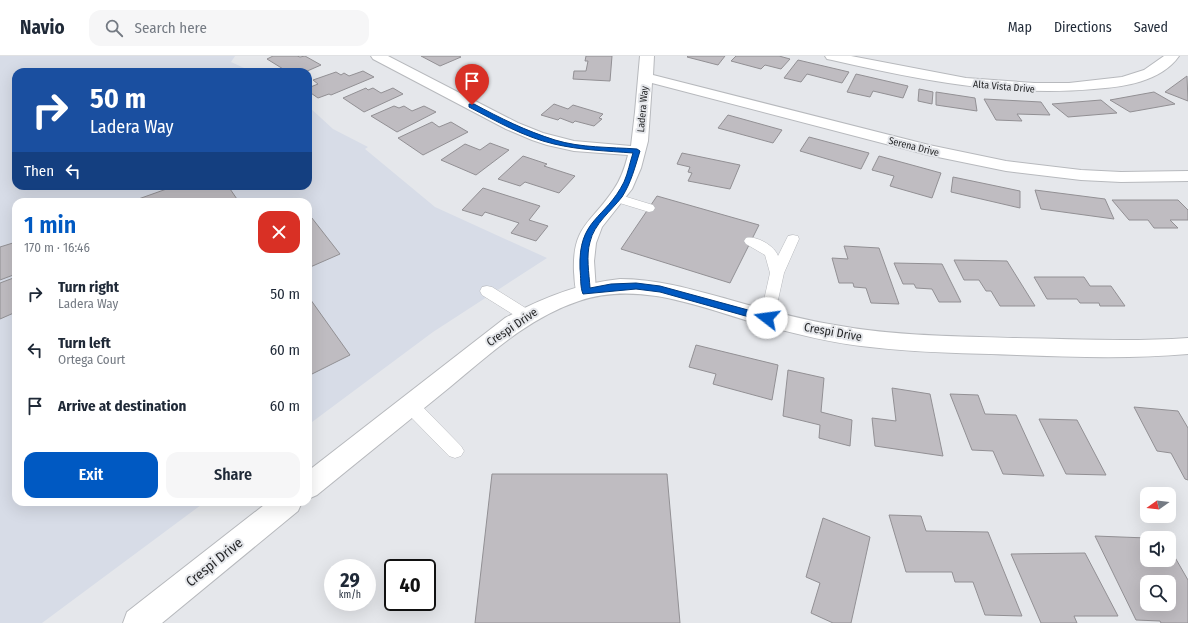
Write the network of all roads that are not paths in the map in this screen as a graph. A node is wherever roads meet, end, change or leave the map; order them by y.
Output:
1 (378, 56) edge
2 (647, 56) edge
3 (832, 56) edge
4 (1172, 56) edge
5 (645, 77) junction
6 (637, 151) junction
7 (1188, 176) edge
8 (616, 198) junction
9 (648, 208) dead end
10 (793, 240) dead end
11 (751, 241) dead end
12 (777, 273) junction
13 (487, 291) dead end
14 (586, 291) junction
15 (526, 316) junction
16 (767, 318) junction
17 (1188, 346) edge
18 (410, 405) junction
19 (455, 451) dead end
20 (312, 484) edge
21 (284, 506) edge
22 (138, 623) edge

1 - 6 street
2 - 5 street, Ladera Way
3 - 4 street, Alta Vista Drive
5 - 6 street, Ladera Way
5 - 7 street, Serena Drive
6 - 8 street, Ladera Way
8 - 9 lane
8 - 14 street, Ladera Way
10 - 12 lane
11 - 12 lane
12 - 16 lane
13 - 15 lane
14 - 15 street, Crespi Drive
14 - 16 street, Crespi Drive
15 - 18 street, Crespi Drive
16 - 17 street, Crespi Drive
18 - 19 lane
18 - 20 street, Crespi Drive
21 - 22 street, Crespi Drive

